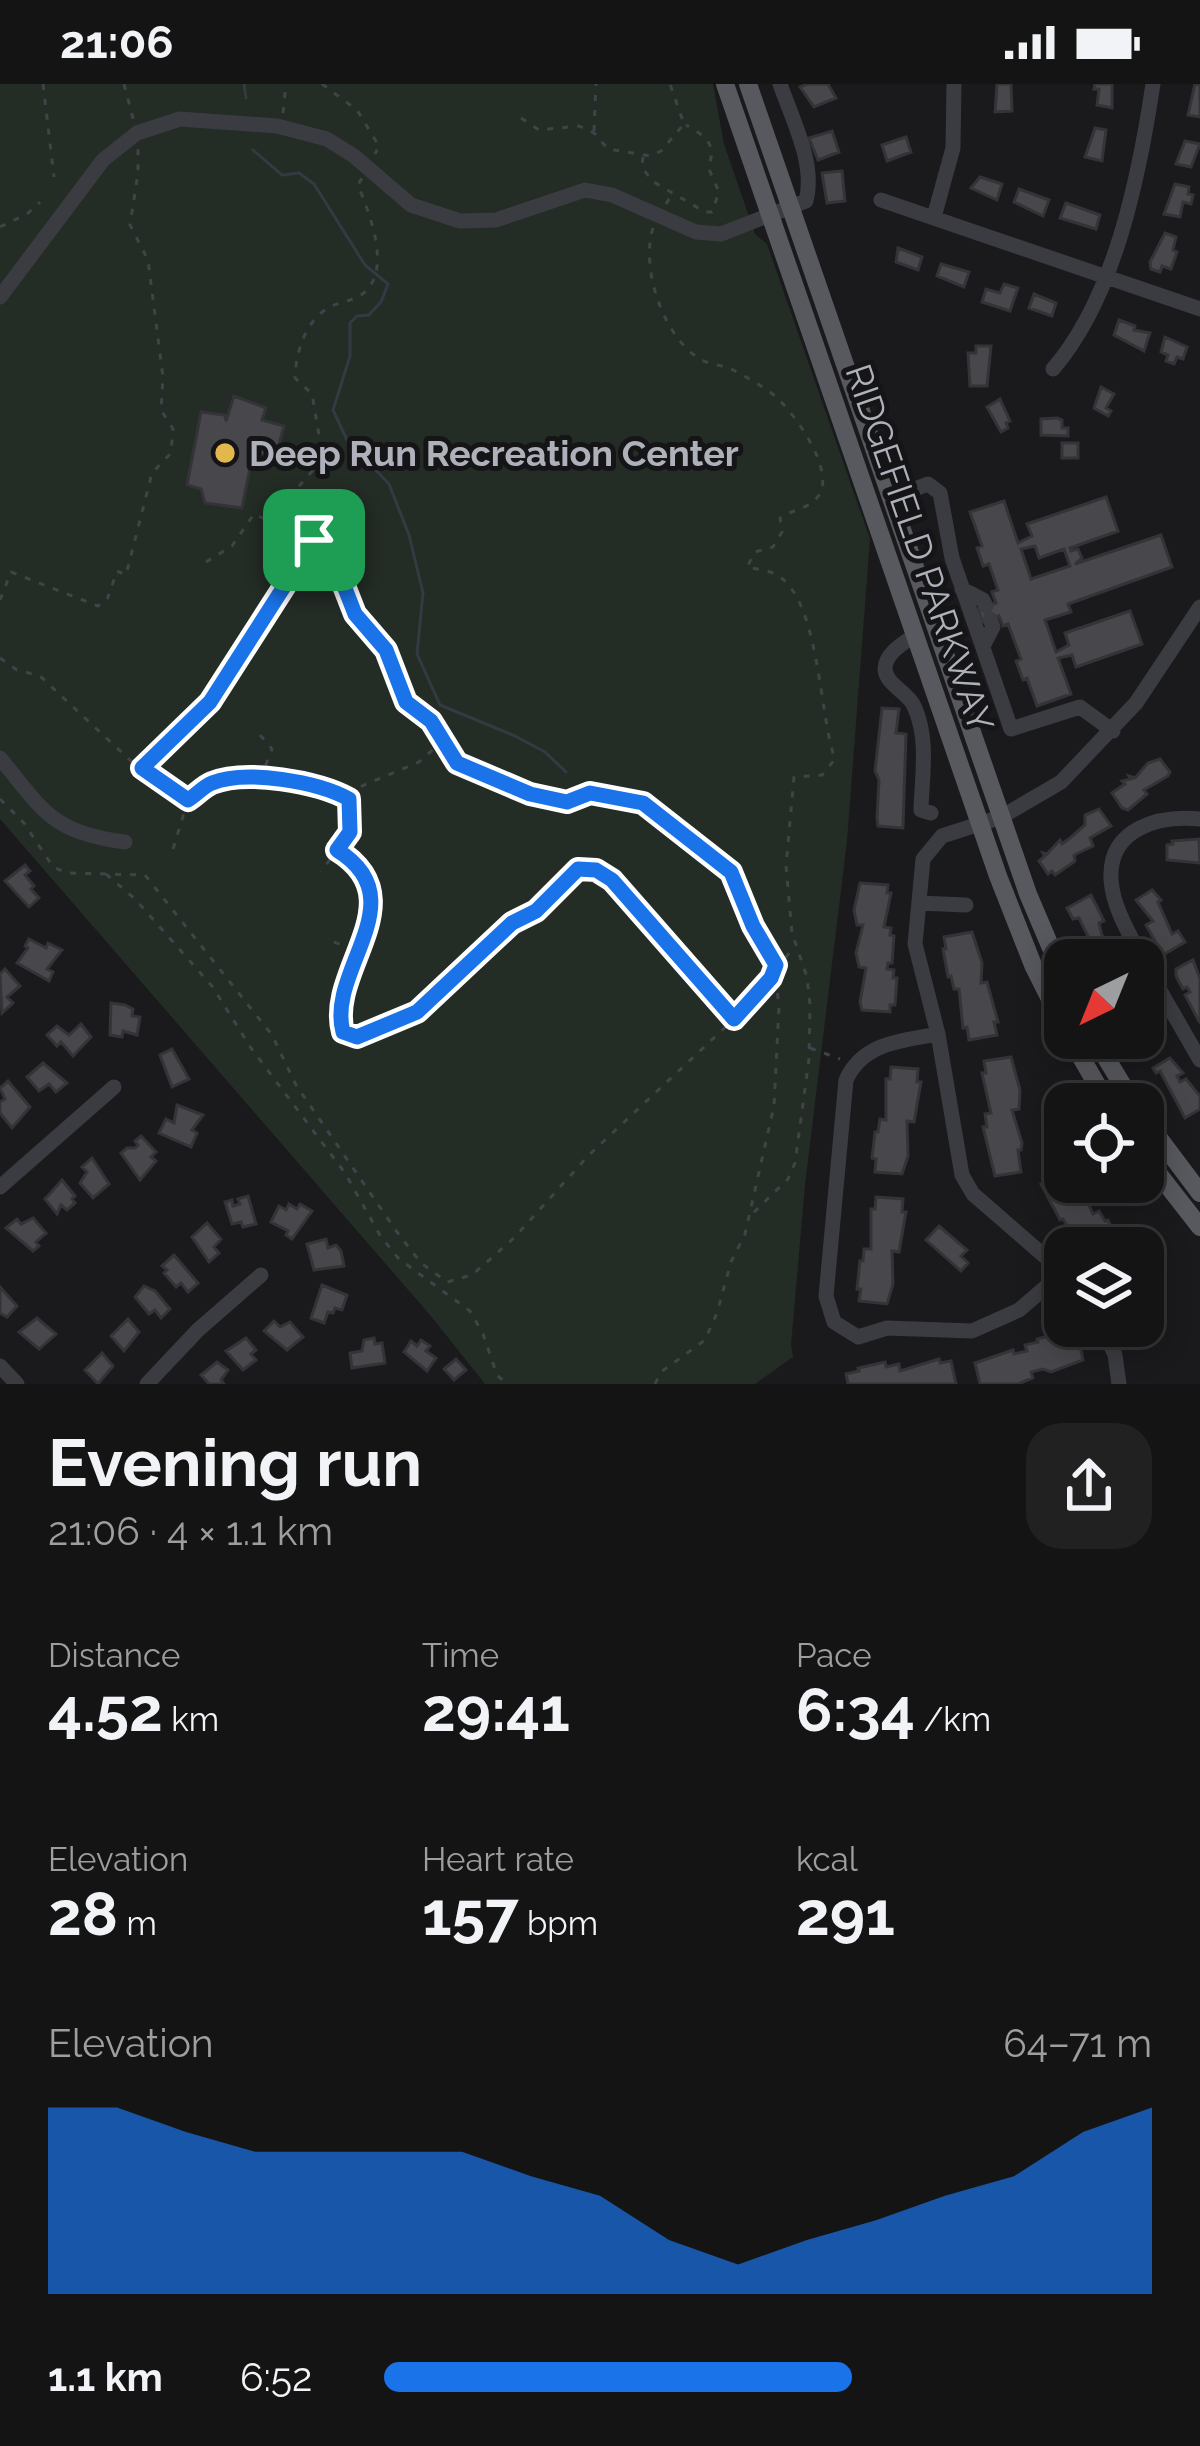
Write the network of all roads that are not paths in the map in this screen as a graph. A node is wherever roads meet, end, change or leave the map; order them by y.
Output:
1 (725, 84) edge
2 (748, 84) edge
3 (780, 84) edge
4 (954, 84) edge
5 (1153, 84) edge
6 (881, 200) dead end
7 (791, 208) junction
8 (770, 215) junction
9 (934, 218) junction
10 (1105, 277) junction
11 (0, 297) edge
12 (1200, 309) edge
13 (1053, 369) dead end
14 (891, 498) junction
15 (962, 589) junction
16 (1200, 608) edge
17 (915, 634) junction
18 (983, 646) junction
19 (1113, 731) junction
20 (0, 758) edge
21 (932, 813) dead end
22 (1001, 817) junction
23 (1200, 819) edge
24 (981, 825) junction
25 (125, 842) dead end
26 (919, 903) junction
27 (965, 905) dead end
28 (1049, 939) edge
29 (1134, 939) edge
30 (1044, 987) edge
31 (1164, 997) edge
32 (938, 1034) junction
33 (1200, 1060) edge
34 (114, 1088) dead end
35 (1164, 1145) edge
36 (1164, 1181) edge
37 (0, 1187) edge
38 (1200, 1193) edge
39 (1200, 1227) edge
40 (1044, 1255) edge
41 (261, 1275) dead end
42 (1044, 1289) edge
43 (1111, 1347) edge
44 (0, 1366) edge
45 (17, 1384) edge
46 (147, 1384) edge
47 (1119, 1384) edge

1 - 8 main road, RIDGEFIELD PARKWAY
2 - 7 main road, RIDGEFIELD PARKWAY
3 - 7 street
4 - 9 street
5 - 10 street
6 - 9 street
7 - 8 street
7 - 14 main road, RIDGEFIELD PARKWAY
8 - 11 street
8 - 17 main road, RIDGEFIELD PARKWAY
9 - 10 street
10 - 12 street
10 - 13 street
14 - 15 street
14 - 22 main road, RIDGEFIELD PARKWAY
15 - 18 street
15 - 18 street
16 - 19 street
17 - 21 street
17 - 24 main road, RIDGEFIELD PARKWAY
18 - 19 street
19 - 22 street
20 - 25 street
22 - 24 street
22 - 28 main road, RIDGEFIELD PARKWAY
23 - 29 street
24 - 26 street
24 - 30 main road, RIDGEFIELD PARKWAY
26 - 27 street
26 - 32 street
31 - 33 street
32 - 40 street
32 - 42 street
34 - 37 street
35 - 38 main road
36 - 39 main road
41 - 46 street
43 - 47 street
44 - 45 street

